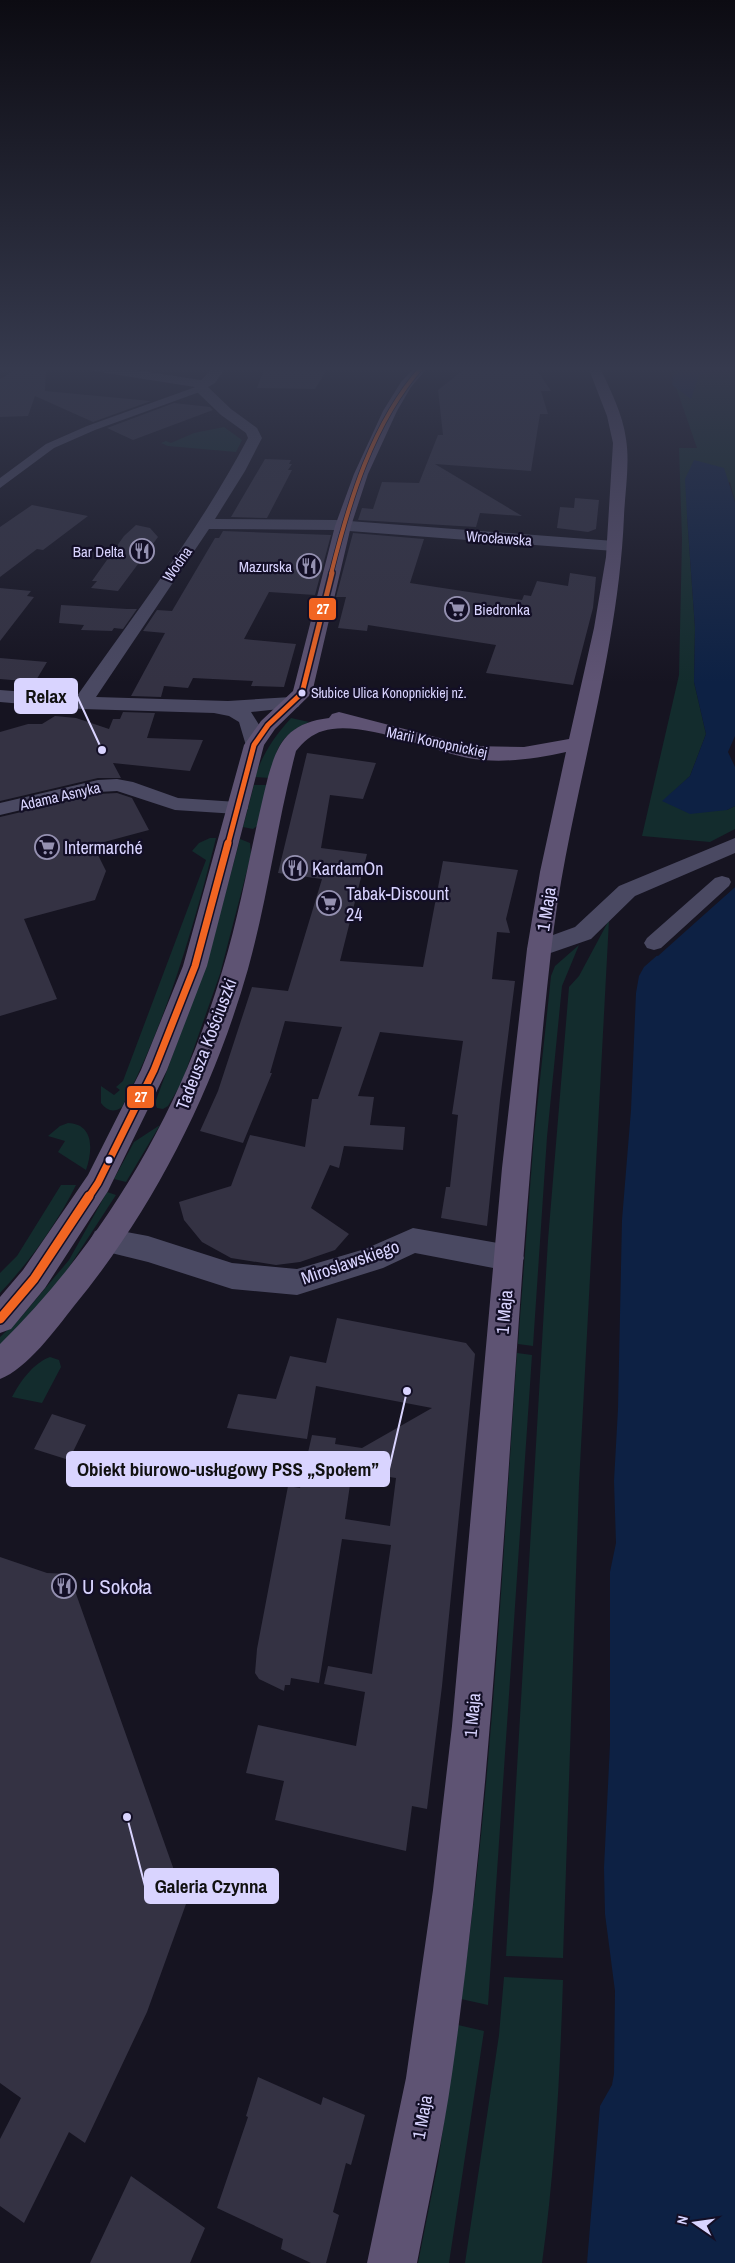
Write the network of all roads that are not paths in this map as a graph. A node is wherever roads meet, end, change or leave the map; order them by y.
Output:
1 (15, 473) edge
2 (237, 473) edge
3 (362, 473) edge
4 (618, 473) edge
5 (0, 484) edge
6 (204, 524) junction
7 (343, 526) junction
8 (614, 546) junction
9 (0, 696) edge
10 (297, 698) junction
11 (82, 703) junction
12 (213, 707) junction
13 (356, 723) junction
14 (579, 743) junction
15 (254, 745) junction
16 (236, 808) junction
17 (0, 809) edge
18 (735, 845) edge
19 (722, 882) dead end
20 (654, 942) dead end
21 (539, 949) junction
22 (105, 1240) junction
23 (509, 1258) junction
24 (0, 1319) edge
25 (0, 1365) edge
26 (392, 2263) edge

1 - 5 street
2 - 6 street, Wodna
3 - 7 main road
4 - 8 main road, 1 Maja
6 - 7 street, Wrocławska
6 - 11 street, Wodna
7 - 8 street, Wrocławska
7 - 10 main road
8 - 14 main road, 1 Maja
9 - 11 street
10 - 12 street
10 - 13 main road
10 - 15 main road
11 - 12 street
12 - 15 street
13 - 14 main road, Marii Konopnickiej
13 - 22 main road, Tadeusza Kościuszki
14 - 21 main road, 1 Maja
15 - 16 main road
16 - 17 street, Adama Asnyka
16 - 24 main road
18 - 21 street
19 - 20 street
21 - 23 main road, 1 Maja
22 - 23 street, Miroslawskiego
22 - 25 main road, Tadeusza Kościuszki
23 - 26 main road, 1 Maja

